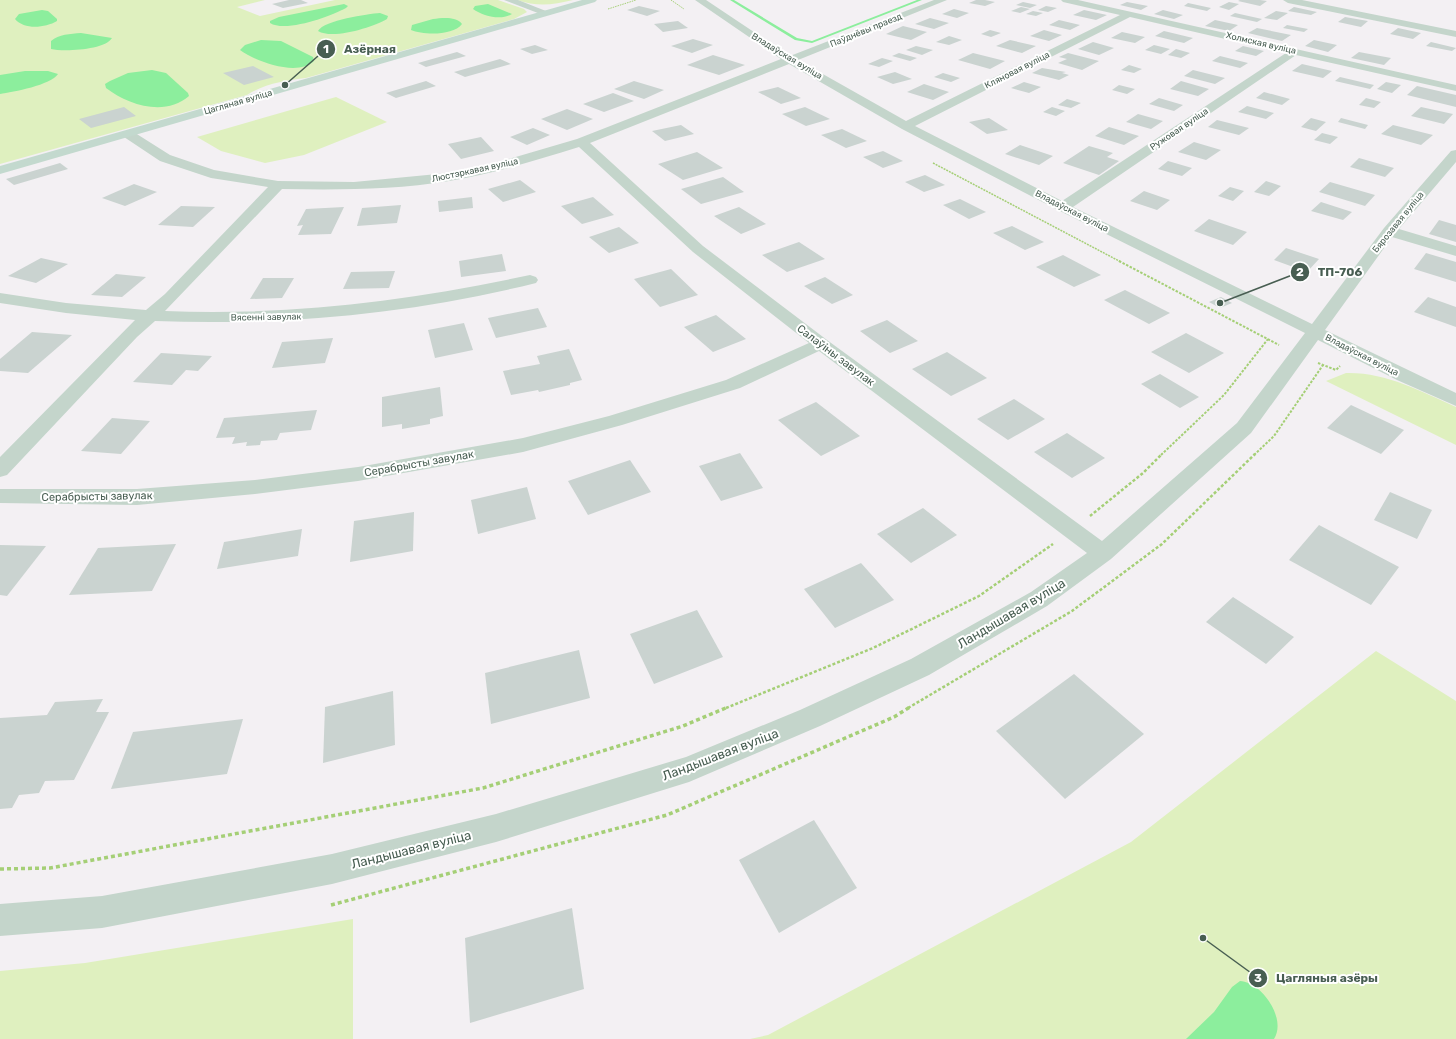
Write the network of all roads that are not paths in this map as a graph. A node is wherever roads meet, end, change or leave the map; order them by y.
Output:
1 (509, 0) edge
2 (592, 0) edge
3 (700, 0) edge
4 (942, 0) edge
5 (1066, 0) edge
6 (1288, 0) edge
7 (546, 13) junction
8 (1129, 14) junction
9 (1456, 34) edge
10 (1295, 51) junction
11 (791, 60) junction
12 (1456, 88) edge
13 (906, 126) junction
14 (128, 134) junction
15 (581, 142) junction
16 (1456, 155) edge
17 (0, 170) edge
18 (278, 186) junction
19 (1063, 207) junction
20 (1389, 231) junction
21 (1456, 251) edge
22 (530, 280) dead end
23 (0, 298) edge
24 (149, 317) junction
25 (1314, 331) junction
26 (821, 344) junction
27 (1456, 400) edge
28 (0, 470) edge
29 (0, 496) edge
30 (1103, 553) junction
31 (0, 920) edge

1 - 7 street
2 - 7 street, Цагляная вуліца
3 - 11 street, Владаўская вуліца
4 - 11 street, Паўднёвы праезд
5 - 8 street, Холмская вуліца
6 - 9 street
7 - 14 street, Цагляная вуліца
8 - 10 street, Холмская вуліца
8 - 13 street, Кляновая вуліца
10 - 12 street, Холмская вуліца
10 - 19 street, Ружовая вуліца
11 - 13 street, Владаўская вуліца
11 - 15 street, Люстэркавая вуліца
13 - 19 street, Владаўская вуліца
14 - 17 street, Цагляная вуліца
14 - 18 street, Люстэркавая вуліца
15 - 18 street, Люстэркавая вуліца
15 - 26 street, Салаўіны завулак
16 - 20 street, Бярозавая вуліца
18 - 24 street
19 - 25 street, Владаўская вуліца
20 - 21 street
20 - 25 street, Бярозавая вуліца
22 - 24 street, Вясенні завулак
23 - 24 street, Вясенні завулак
24 - 28 street
25 - 27 street, Владаўская вуліца
25 - 30 street, Ландышавая вуліца
26 - 29 street, Серабрысты завулак
26 - 30 street, Салаўіны завулак
30 - 31 street, Ландышавая вуліца

